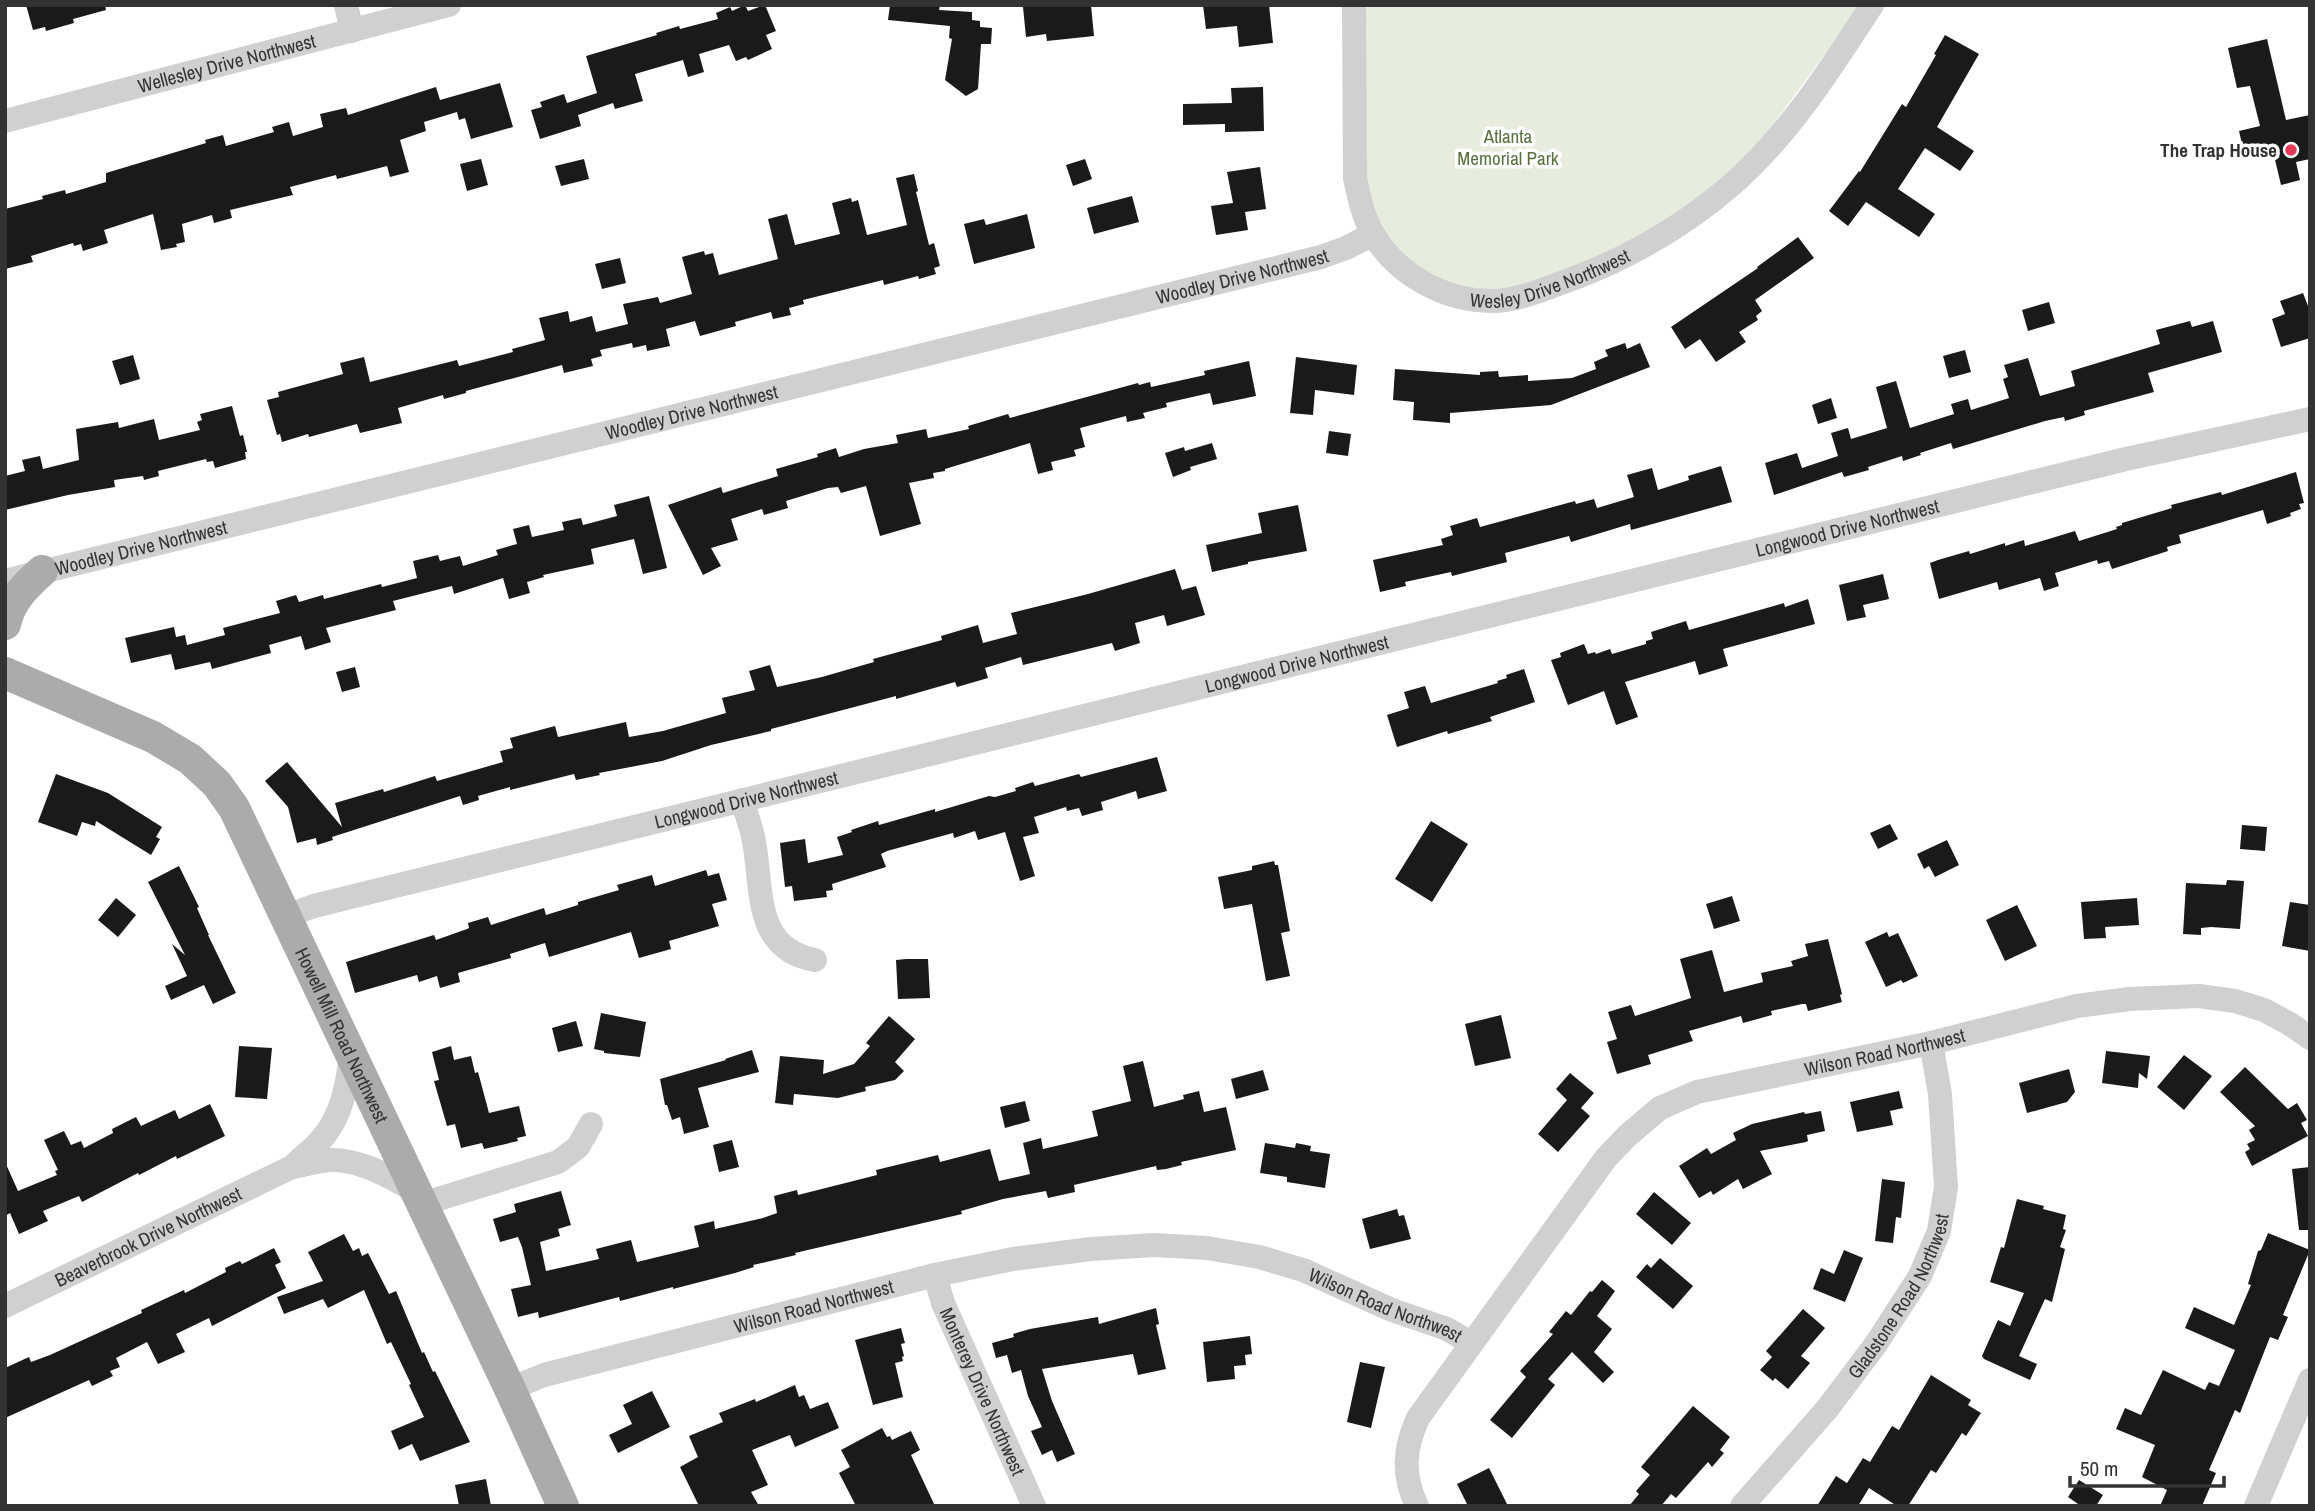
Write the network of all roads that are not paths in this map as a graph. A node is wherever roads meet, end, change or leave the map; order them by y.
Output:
1 (346, 5) edge
2 (449, 5) edge
3 (1354, 5) edge
4 (1872, 5) edge
5 (352, 31) junction
6 (5, 121) edge
7 (1373, 234) junction
8 (2310, 419) edge
9 (43, 571) junction
10 (5, 581) edge
11 (5, 624) edge
12 (5, 636) edge
13 (14, 677) edge
14 (742, 800) junction
15 (287, 916) junction
16 (815, 960) dead end
17 (2310, 1038) edge
18 (1931, 1043) junction
19 (351, 1052) junction
20 (591, 1124) dead end
21 (292, 1167) junction
22 (420, 1198) junction
23 (935, 1275) junction
24 (5, 1306) edge
25 (1471, 1343) junction
26 (2310, 1380) edge
27 (510, 1389) junction
28 (558, 1499) edge
29 (1034, 1506) edge
30 (1417, 1506) edge
31 (1742, 1506) edge
32 (2256, 1506) edge

1 - 5 street
2 - 5 street, Wellesley Drive Northwest
3 - 7 street, Wesley Drive Northwest
4 - 7 street, Wesley Drive Northwest
5 - 6 street, Wellesley Drive Northwest
7 - 9 street, Woodley Drive Northwest
8 - 14 street, Longwood Drive Northwest
9 - 10 street, Woodley Drive Northwest
9 - 11 main road
12 - 13 main road
13 - 15 main road, Howell Mill Road Northwest
14 - 15 street, Longwood Drive Northwest
14 - 16 street
15 - 19 main road, Howell Mill Road Northwest
17 - 18 street, Wilson Road Northwest
18 - 25 street, Wilson Road Northwest
18 - 31 street, Gladstone Road Northwest
19 - 21 street, Beaverbrook Drive Northwest
19 - 22 main road, Howell Mill Road Northwest
20 - 22 street
21 - 22 street, Beaverbrook Drive Northwest
21 - 24 street, Beaverbrook Drive Northwest
22 - 27 main road, Howell Mill Road Northwest
23 - 25 street, Wilson Road Northwest
23 - 27 street, Wilson Road Northwest
23 - 29 street, Monterey Drive Northwest
25 - 30 street
26 - 32 street
27 - 28 main road, Howell Mill Road Northwest

